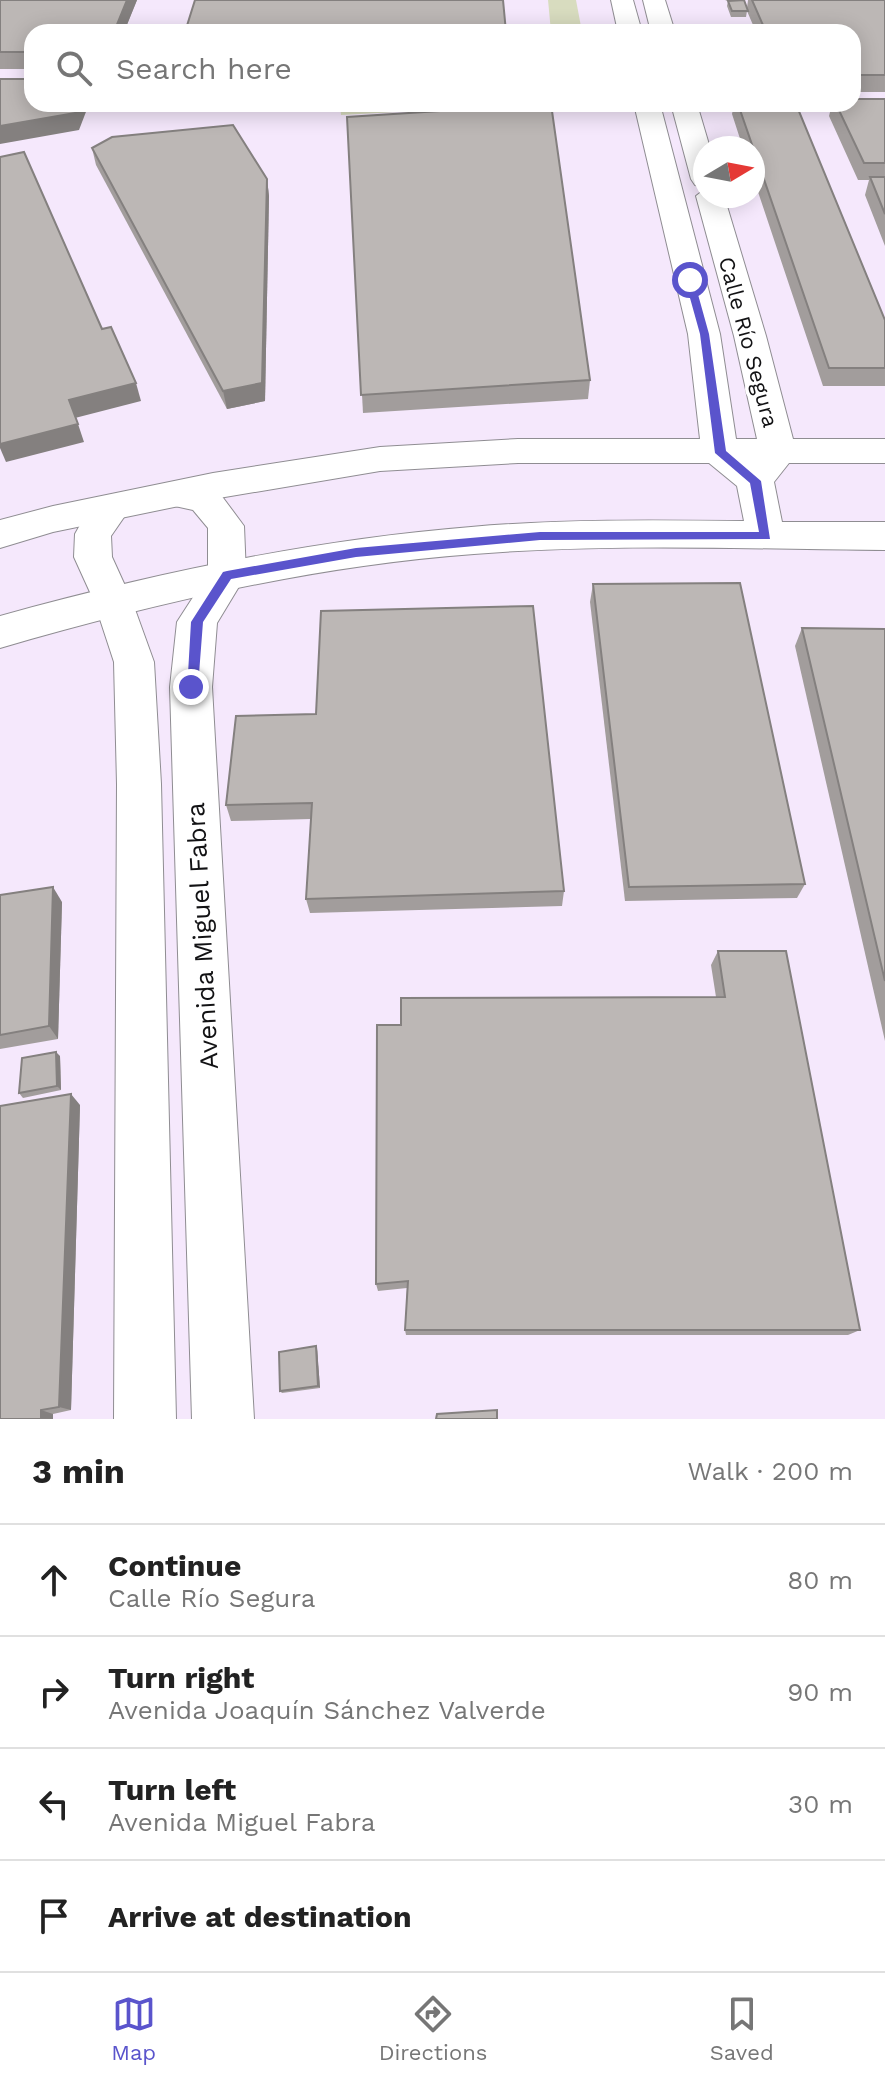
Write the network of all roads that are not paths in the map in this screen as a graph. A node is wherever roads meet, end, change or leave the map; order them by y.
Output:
1 (622, 0) edge
2 (654, 0) edge
3 (628, 24) edge
4 (661, 24) edge
5 (649, 112) edge
6 (686, 112) edge
7 (693, 136) edge
8 (713, 208) edge
9 (750, 336) junction
10 (868, 451) edge
11 (750, 459) junction
12 (174, 494) junction
13 (113, 507) junction
14 (0, 534) edge
15 (766, 536) junction
16 (885, 536) edge
17 (227, 575) junction
18 (113, 601) junction
19 (0, 632) edge
20 (145, 1419) edge
21 (223, 1419) edge

1 - 3 main road
2 - 4 main road
5 - 11 main road, Calle Río Segura
6 - 7 main road
8 - 9 main road, Calle Río Segura
9 - 10 main road
9 - 11 main road, Calle Río Segura
10 - 11 main road
11 - 12 main road
11 - 15 main road, Calle Río Segura
12 - 13 main road
12 - 17 street
13 - 14 main road
13 - 18 street
15 - 16 main road
15 - 17 main road
17 - 18 main road
17 - 21 street, Avenida Miguel Fabra
18 - 19 main road
18 - 20 street

